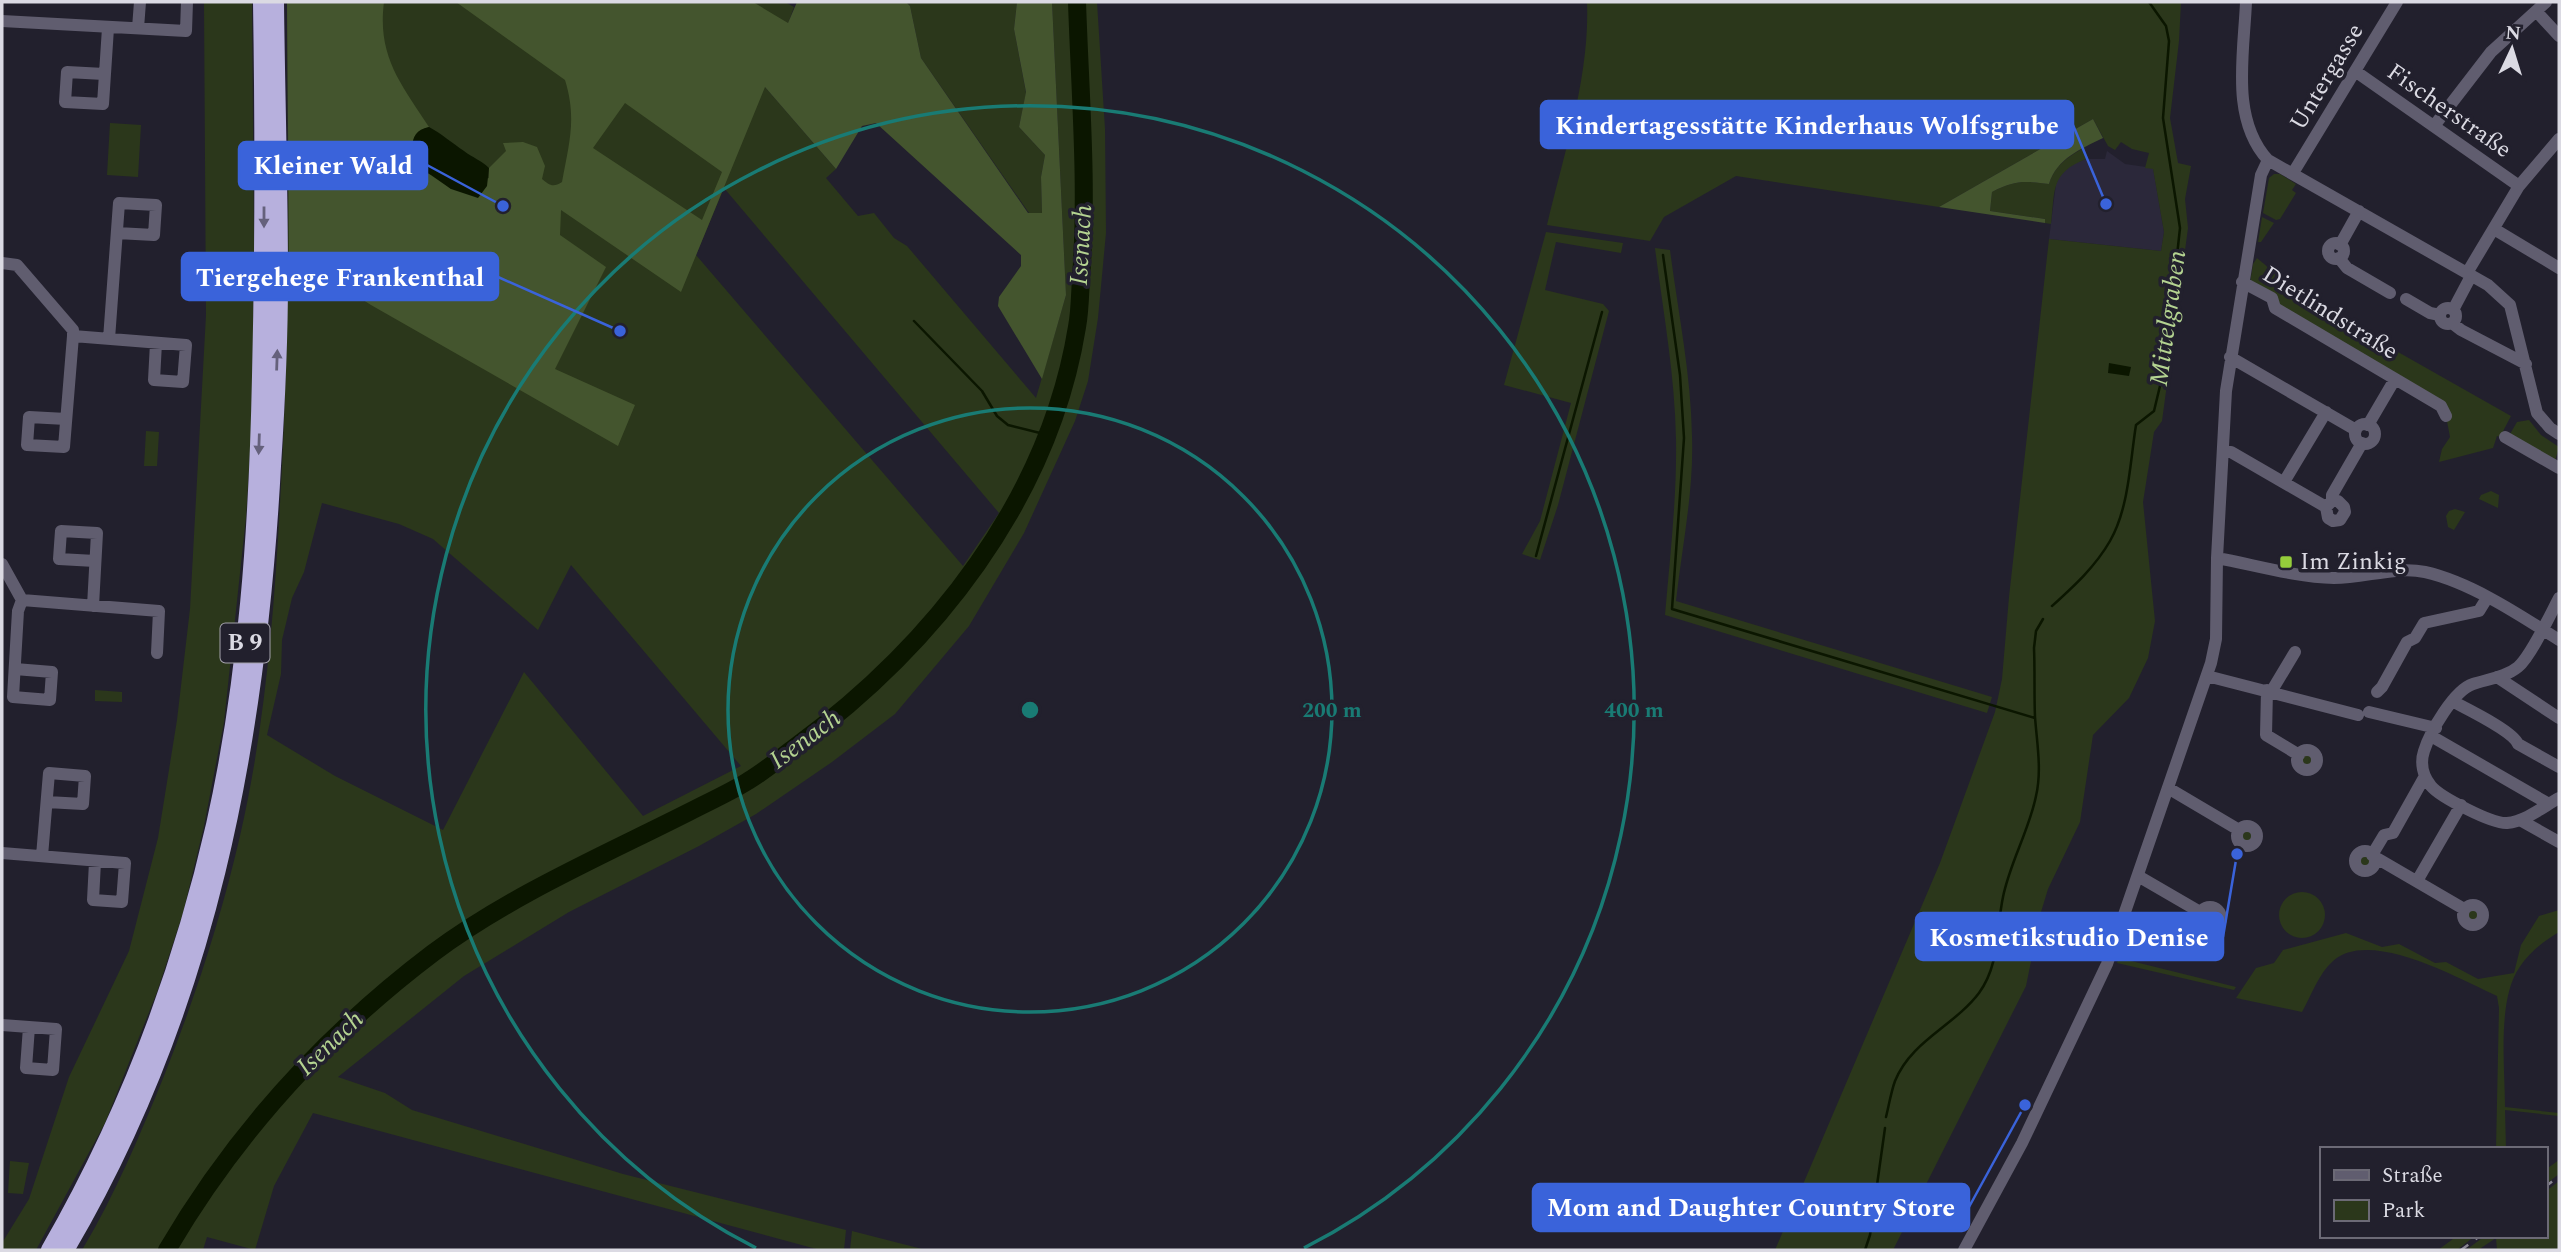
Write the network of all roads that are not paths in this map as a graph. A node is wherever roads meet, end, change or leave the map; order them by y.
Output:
1 (140, 2) edge
2 (187, 2) edge
3 (262, 2) edge
4 (275, 2) edge
5 (2246, 2) edge
6 (2397, 2) edge
7 (2541, 6) edge
8 (2, 21) edge
9 (108, 28) junction
10 (138, 28) junction
11 (2559, 36) edge
12 (2354, 71) junction
13 (104, 74) dead end
14 (2434, 126) junction
15 (2559, 139) edge
16 (2268, 160) junction
17 (2293, 173) junction
18 (2519, 186) junction
19 (2359, 211) junction
20 (2494, 229) junction
21 (117, 233) dead end
22 (2, 263) edge
23 (2559, 268) edge
24 (2469, 274) junction
25 (2242, 282) junction
26 (2390, 293) dead end
27 (2406, 299) dead end
28 (2448, 316) junction
29 (73, 336) junction
30 (109, 340) junction
31 (156, 343) dead end
32 (2230, 357) junction
33 (2526, 365) junction
34 (2395, 379) junction
35 (2326, 412) junction
36 (2446, 416) dead end
37 (66, 419) dead end
38 (2362, 427) junction
39 (2559, 434) edge
40 (2505, 437) dead end
41 (2223, 452) junction
42 (2559, 468) edge
43 (2284, 482) junction
44 (2217, 558) junction
45 (95, 561) dead end
46 (2, 564) edge
47 (2487, 598) junction
48 (2559, 598) edge
49 (22, 600) junction
50 (93, 607) junction
51 (2542, 629) junction
52 (2559, 640) edge
53 (2295, 652) dead end
54 (157, 653) dead end
55 (15, 669) dead end
56 (2207, 677) junction
57 (2497, 677) junction
58 (2269, 691) junction
59 (2377, 691) dead end
60 (2452, 701) junction
61 (2559, 718) edge
62 (2433, 732) junction
63 (2299, 755) dead end
64 (2559, 767) edge
65 (2425, 776) junction
66 (2168, 788) junction
67 (2554, 801) edge
68 (47, 802) dead end
69 (2461, 805) junction
70 (2521, 820) junction
71 (2239, 830) dead end
72 (2559, 842) edge
73 (2, 853) edge
74 (42, 856) junction
75 (95, 862) dead end
76 (2138, 876) junction
77 (2417, 881) junction
78 (2465, 909) dead end
79 (2200, 912) dead end
80 (2, 1025) edge
81 (29, 1027) dead end
82 (50, 1250) edge
83 (65, 1250) edge
84 (1964, 1250) edge

1 - 10 street
2 - 10 street
3 -> 82 highway, B 9
83 -> 4 highway, B 9
5 - 16 street
6 - 12 street, Untergasse
7 - 11 street
7 - 14 street
8 - 9 street
9 - 10 street
9 - 13 street
12 - 14 street, Fischerstraße
12 - 17 street, Untergasse
14 - 18 street, Fischerstraße
15 - 18 street
16 - 17 street
16 - 25 street
17 - 19 street
18 - 20 street
19 - 24 street
19 - 26 street
20 - 23 street
20 - 24 street
21 - 30 street
22 - 29 street
24 - 28 street
24 - 33 street
25 - 32 street
25 - 34 street, Dietlindstraße
27 - 28 street
28 - 33 street
29 - 30 street
29 - 37 street
30 - 31 street
32 - 35 street
32 - 41 street
33 - 39 street
34 - 36 street, Dietlindstraße
34 - 38 street, Dietlindstraße
35 - 38 street
35 - 43 street
38 - 43 street, Dietlindstraße
40 - 42 street
41 - 43 street, Dietlindstraße
41 - 44 street
44 - 47 street
44 - 56 street
45 - 50 street
46 - 49 street
47 - 51 street
47 - 59 street
48 - 51 street
49 - 50 street
49 - 55 street
50 - 54 street
51 - 52 street
51 - 57 street
53 - 58 street
56 - 58 street
56 - 66 street
57 - 60 street
57 - 61 street
58 - 62 street
58 - 63 street
60 - 62 street
60 - 64 street
62 - 65 street
62 - 67 street
65 - 69 street
65 - 77 street
66 - 71 street
66 - 76 street
67 - 70 street
68 - 74 street
69 - 70 street
69 - 77 street
70 - 72 street
73 - 74 street
74 - 75 street
76 - 79 street
76 - 84 street
77 - 78 street
80 - 81 street

